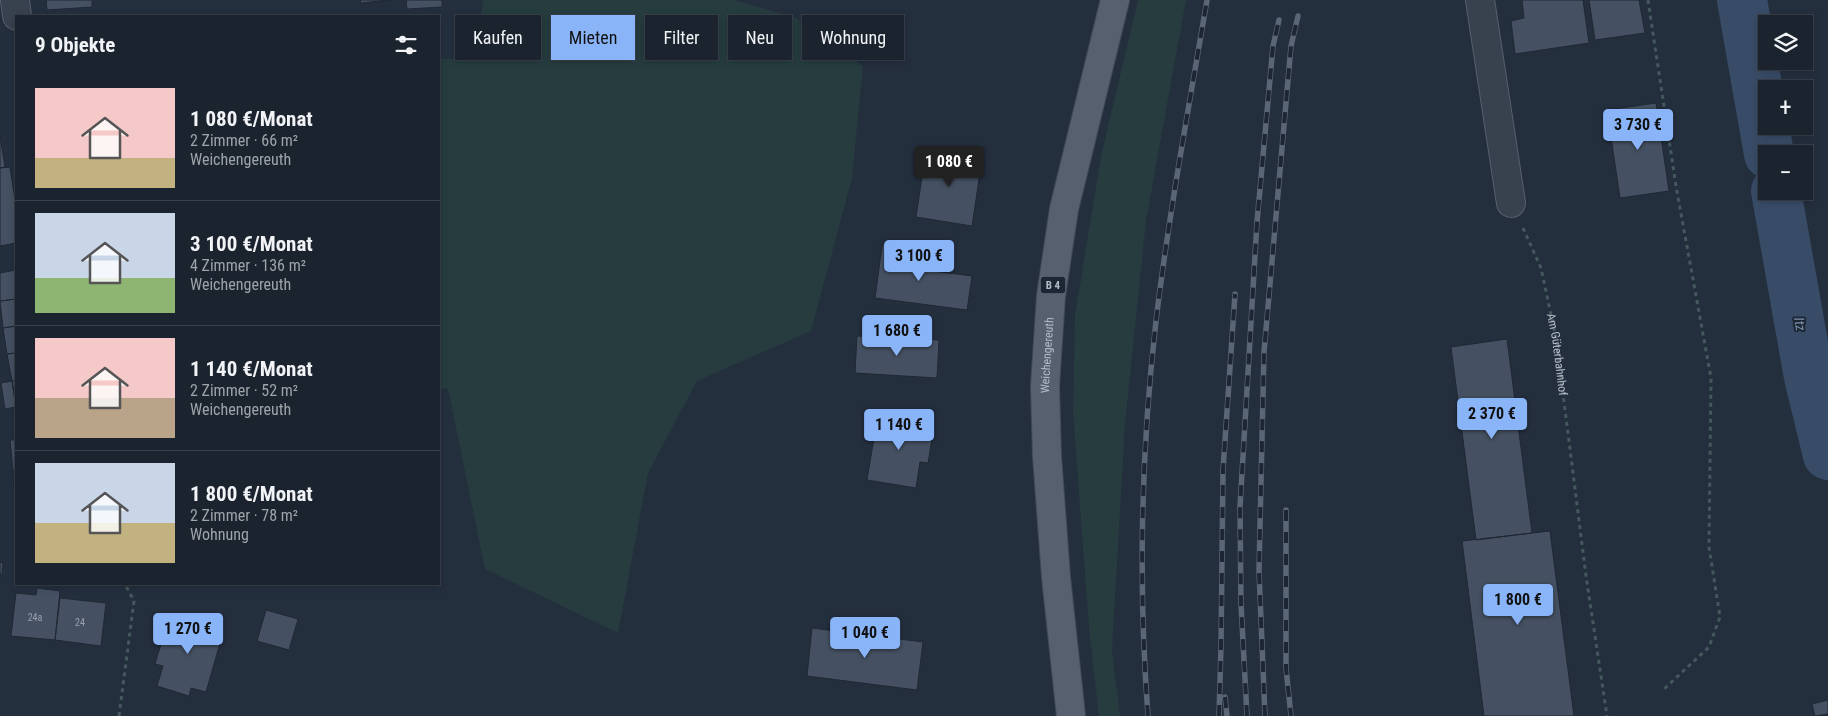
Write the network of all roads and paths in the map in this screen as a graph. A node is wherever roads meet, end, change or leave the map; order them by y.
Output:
1 (15, 0) edge
2 (1115, 0) edge
3 (1480, 0) edge
4 (1648, 0) edge
5 (17, 15) edge
6 (1511, 203) joint
7 (126, 585) edge
8 (1663, 690) dead end
9 (120, 716) edge
10 (1071, 716) edge
11 (1607, 716) edge

1 - 5 street
2 - 10 main road, Weichengereuth / B 4
3 - 6 street
4 - 8 path
6 - 11 path, Am Güterbahnhof
7 - 9 path

